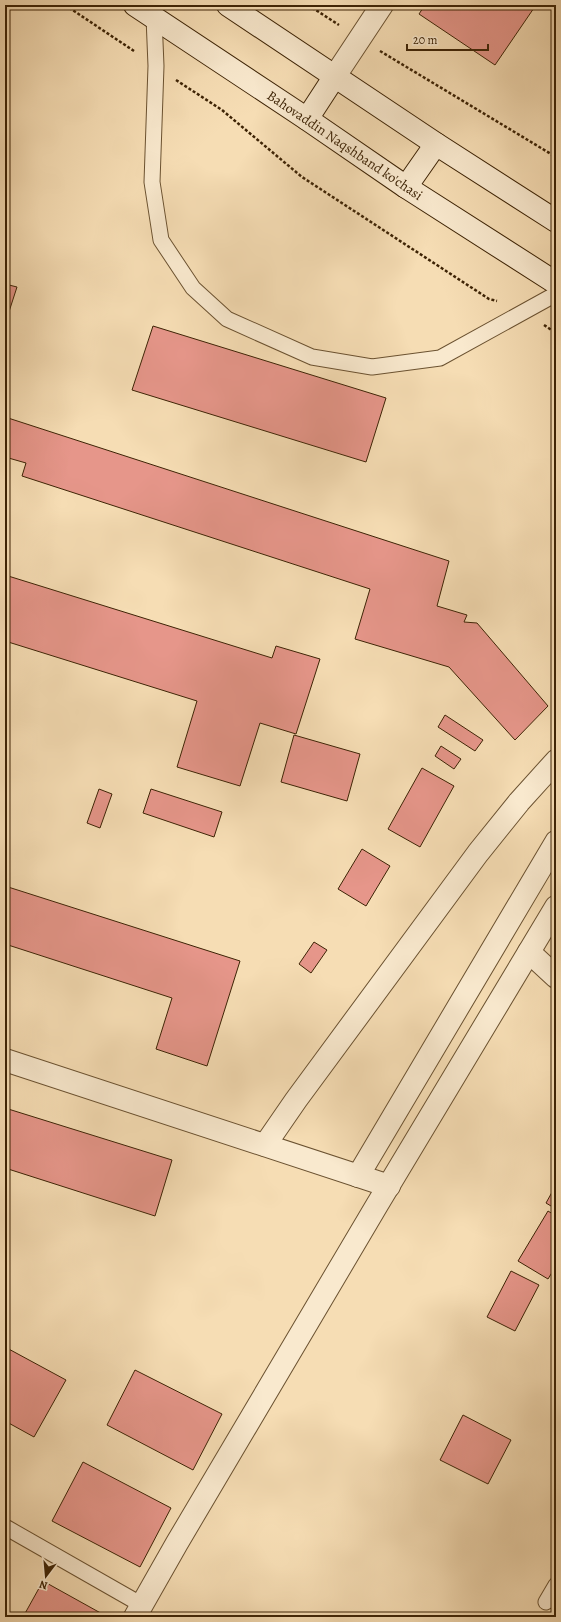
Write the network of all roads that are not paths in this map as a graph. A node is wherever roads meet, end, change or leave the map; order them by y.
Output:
1 (135, 5) edge
2 (228, 5) edge
3 (382, 5) edge
4 (154, 17) junction
5 (335, 76) junction
6 (307, 119) junction
7 (436, 144) junction
8 (406, 187) junction
9 (556, 221) edge
10 (556, 283) edge
11 (556, 294) edge
12 (556, 761) edge
13 (556, 842) edge
14 (556, 907) edge
15 (529, 952) junction
16 (556, 977) edge
17 (5, 1060) edge
18 (265, 1146) junction
19 (358, 1176) junction
20 (389, 1186) junction
21 (7, 1528) dead end
22 (556, 1585) edge
23 (546, 1602) dead end
24 (139, 1611) edge

1 - 4 street, Bahovaddin Naqshband ko'chasi
2 - 5 street
3 - 5 street
4 - 6 street, Bahovaddin Naqshband ko'chasi
4 - 11 lane
5 - 6 street
5 - 7 street
6 - 8 street, Bahovaddin Naqshband ko'chasi
7 - 8 street
7 - 9 street
8 - 10 street, Bahovaddin Naqshband ko'chasi
12 - 18 street
13 - 19 street
14 - 15 street
15 - 16 street
15 - 20 street
17 - 18 street
18 - 19 street
19 - 20 street
20 - 24 street
21 - 24 lane
22 - 23 lane

